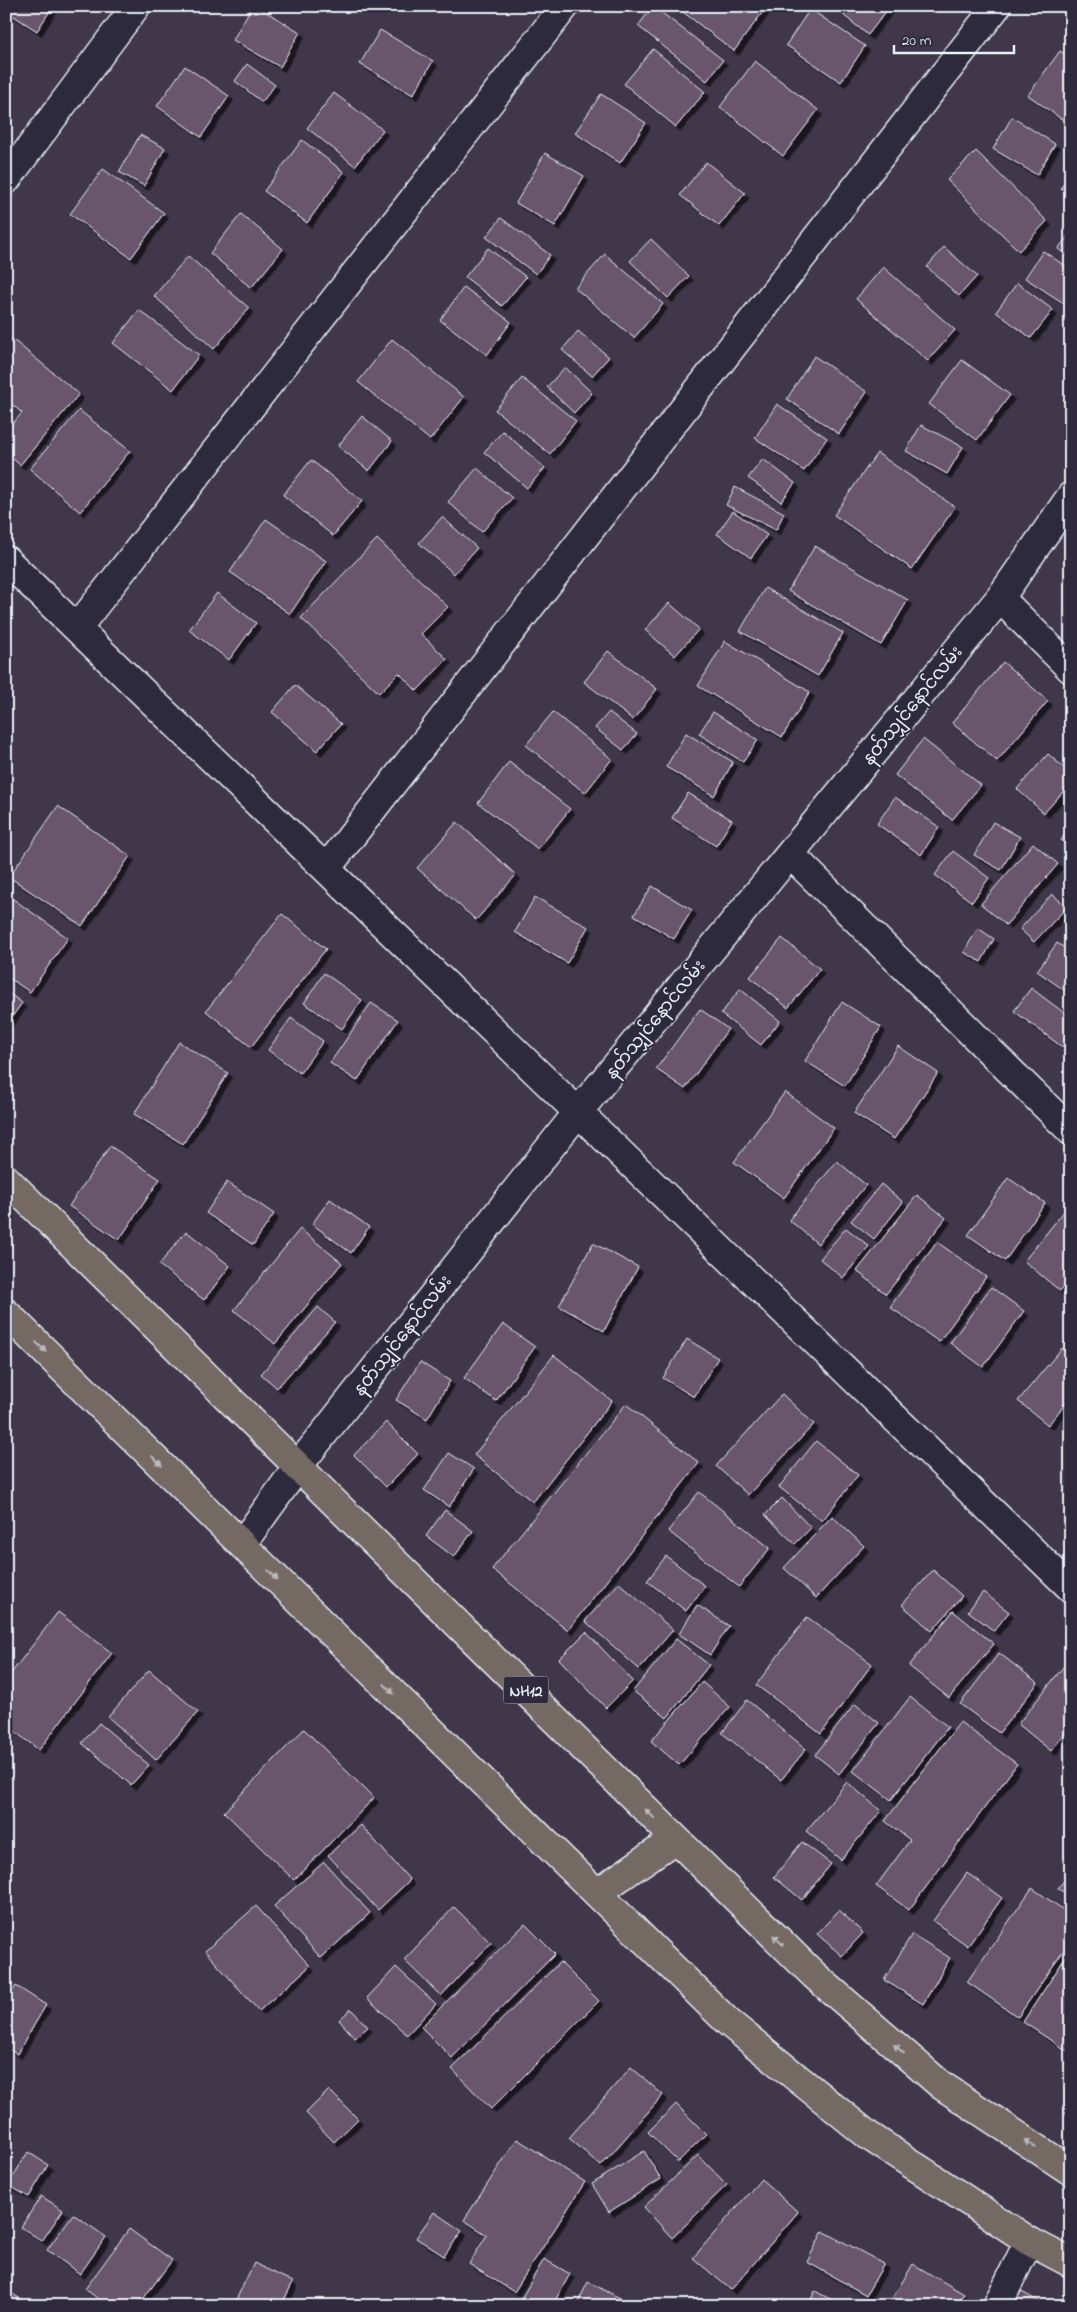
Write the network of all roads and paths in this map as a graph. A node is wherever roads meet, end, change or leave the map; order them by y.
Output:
1 (136, 6) edge
2 (565, 6) edge
3 (997, 6) edge
4 (6, 180) edge
5 (1071, 496) edge
6 (6, 560) edge
7 (1000, 598) junction
8 (77, 628) junction
9 (1071, 668) edge
10 (790, 854) junction
11 (326, 869) junction
12 (578, 1112) junction
13 (1071, 1131) edge
14 (6, 1179) edge
15 (6, 1313) edge
16 (299, 1465) junction
17 (242, 1544) junction
18 (1071, 1588) edge
19 (675, 1839) junction
20 (597, 1893) junction
21 (1071, 2171) edge
22 (1029, 2241) junction
23 (1071, 2263) edge
24 (997, 2306) edge

1 - 4 street
2 - 8 street
3 - 11 street
5 - 7 street, နတ်သျှင်နောင်လမ်း
6 - 8 street
7 - 9 street
7 - 10 street, နတ်သျှင်နောင်လမ်း
8 - 11 street
10 - 12 street, နတ်သျှင်နောင်လမ်း
10 - 13 street
11 - 12 street
12 - 16 street, နတ်သျှင်နောင်လမ်း
12 - 18 street
14 - 16 highway, NH12
15 -> 17 highway
16 - 17 street, နတ်သျှင်နောင်လမ်း
19 -> 16 highway, NH12
17 -> 20 highway
19 - 20 highway
21 -> 19 highway, NH12
20 - 22 highway
22 - 23 highway
22 - 24 street

